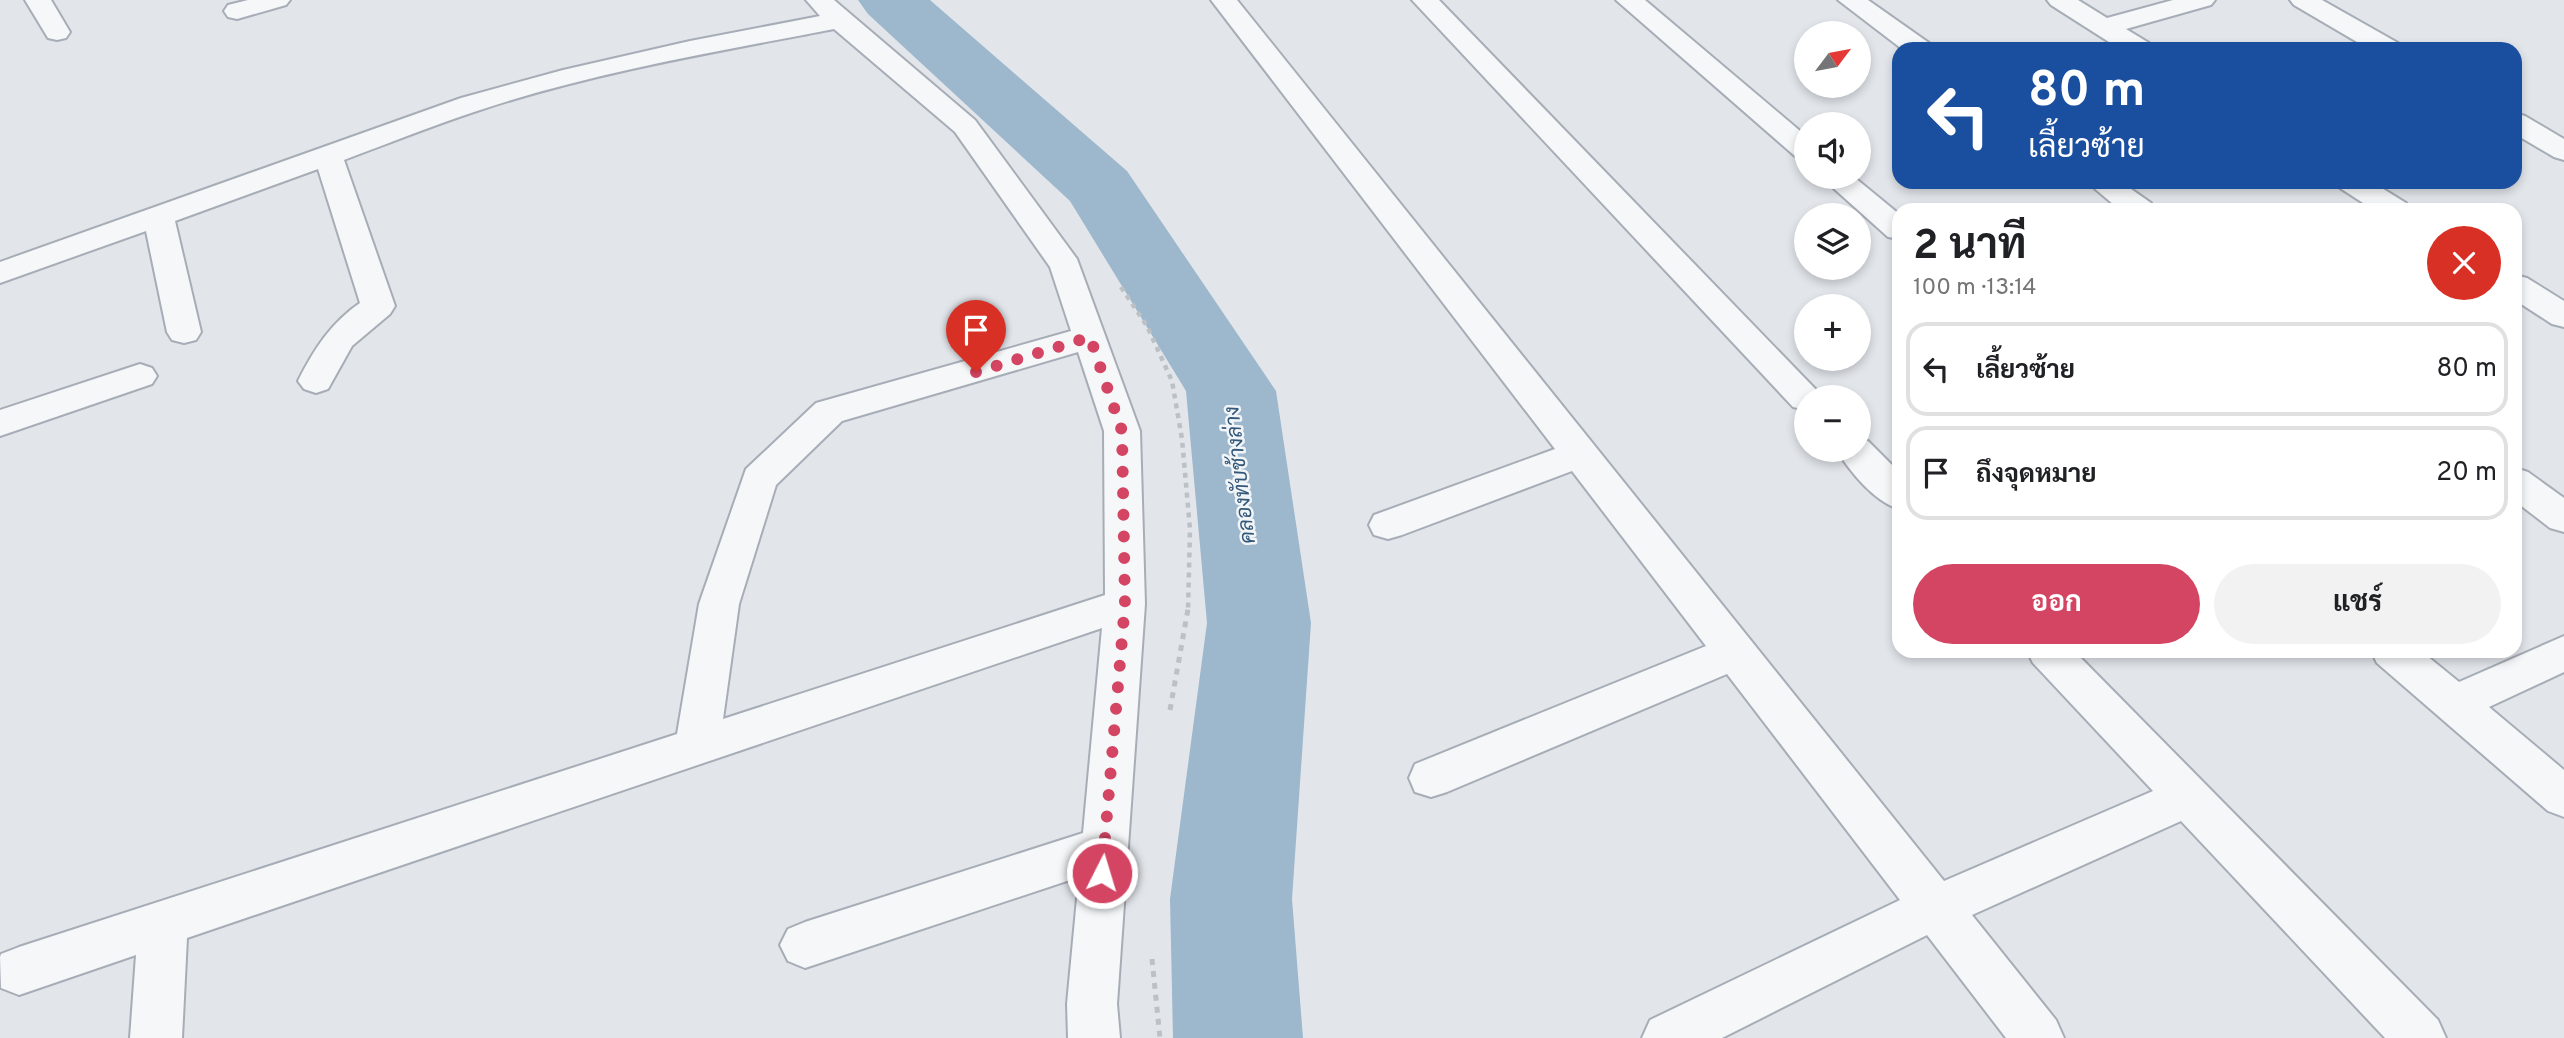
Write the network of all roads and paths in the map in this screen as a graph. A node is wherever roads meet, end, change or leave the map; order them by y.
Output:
1 (38, 0) edge
2 (277, 0) edge
3 (1224, 0) edge
4 (1425, 0) edge
5 (1629, 0) edge
6 (1851, 0) edge
7 (2060, 0) edge
8 (2202, 0) edge
9 (2303, 0) edge
10 (829, 10) edge
11 (237, 11) dead end
12 (2104, 27) junction
13 (57, 33) dead end
14 (1909, 42) edge
15 (2127, 42) edge
16 (2376, 42) edge
17 (2522, 126) edge
18 (1794, 141) edge
19 (2564, 151) edge
20 (328, 155) junction
21 (1850, 189) edge
22 (2112, 189) edge
23 (2362, 189) edge
24 (2130, 203) edge
25 (2384, 203) edge
26 (158, 216) junction
27 (1892, 224) edge
28 (0, 273) edge
29 (2522, 289) edge
30 (2564, 316) edge
31 (184, 332) dead end
32 (1090, 337) junction
33 (140, 376) dead end
34 (316, 382) dead end
35 (1794, 385) edge
36 (0, 424) edge
37 (1579, 454) junction
38 (1867, 462) edge
39 (2522, 487) edge
40 (1892, 488) edge
41 (2564, 518) edge
42 (1388, 525) dead end
43 (1125, 604) junction
44 (1735, 652) junction
45 (2564, 653) edge
46 (2055, 658) edge
47 (2400, 658) edge
48 (2454, 704) junction
49 (697, 746) junction
50 (1431, 778) dead end
51 (2188, 797) junction
52 (2564, 797) edge
53 (1105, 847) junction
54 (1936, 908) junction
55 (163, 923) junction
56 (805, 945) dead end
57 (19, 971) dead end
58 (156, 1038) edge
59 (1094, 1038) edge
60 (1668, 1038) edge
61 (2038, 1038) edge
62 (2420, 1038) edge

1 - 13 street
2 - 11 street
3 - 37 street
4 - 35 street
5 - 18 street
6 - 14 street
7 - 12 street
8 - 12 street
9 - 16 street
10 - 20 street
10 - 32 street
12 - 15 street
17 - 19 street
20 - 26 street
20 - 34 street
21 - 27 street
22 - 24 street
23 - 25 street
26 - 28 street
26 - 31 street
29 - 30 street
32 - 43 street
32 - 49 street
33 - 36 street
37 - 42 street
37 - 44 street
38 - 40 street
39 - 41 street
43 - 49 street
43 - 53 street
44 - 50 street
44 - 54 street
45 - 48 street
46 - 51 street
47 - 48 street
48 - 52 street
49 - 55 street
51 - 54 street
51 - 62 street
53 - 56 street
53 - 59 street
54 - 60 street
54 - 61 street
55 - 57 street
55 - 58 street

